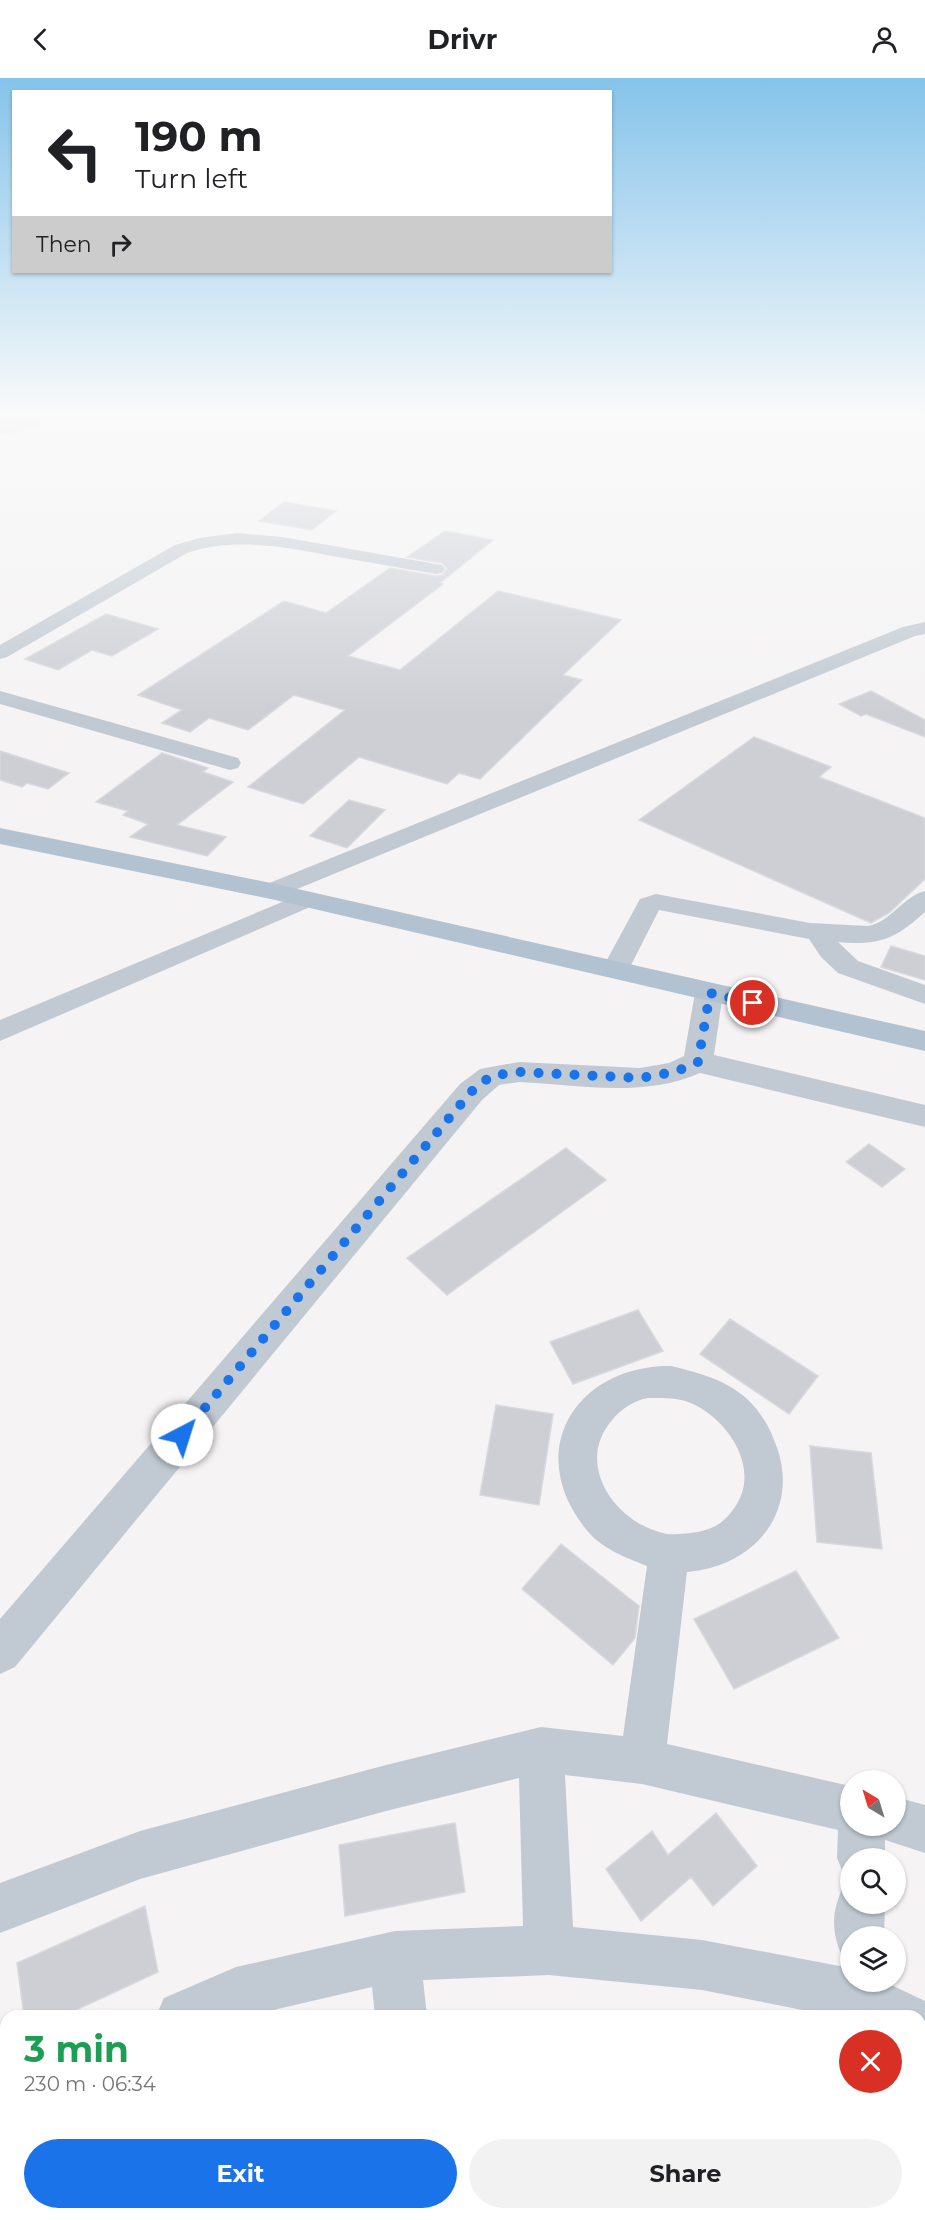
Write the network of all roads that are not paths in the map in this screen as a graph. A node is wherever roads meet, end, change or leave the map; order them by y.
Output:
1 (436, 569) dead end
2 (925, 628) edge
3 (0, 653) edge
4 (0, 697) edge
5 (230, 763) dead end
6 (0, 836) edge
7 (271, 891) junction
8 (925, 899) edge
9 (306, 900) junction
10 (818, 932) junction
11 (616, 969) junction
12 (710, 993) junction
13 (925, 995) edge
14 (0, 1031) edge
15 (925, 1041) edge
16 (698, 1062) junction
17 (925, 1116) edge
18 (669, 1554) junction
19 (0, 1652) edge
20 (541, 1750) junction
21 (642, 1761) junction
22 (840, 1807) edge
23 (906, 1824) edge
24 (925, 1829) edge
25 (0, 1908) edge
26 (549, 1950) junction
27 (395, 1956) junction
28 (872, 1998) edge
29 (196, 2010) edge
30 (400, 2010) edge

1 - 3 street
2 - 7 street
4 - 5 street
6 - 7 main road
7 - 9 main road
8 - 10 street
9 - 11 main road
9 - 14 street
10 - 11 street
10 - 13 street
11 - 12 main road
12 - 15 main road
12 - 16 street
16 - 17 street
16 - 19 street
18 - 18 street
18 - 21 street
20 - 21 street
20 - 25 street
20 - 26 street
21 - 22 street
23 - 24 street
26 - 27 street
26 - 28 street
27 - 29 street
27 - 30 street

